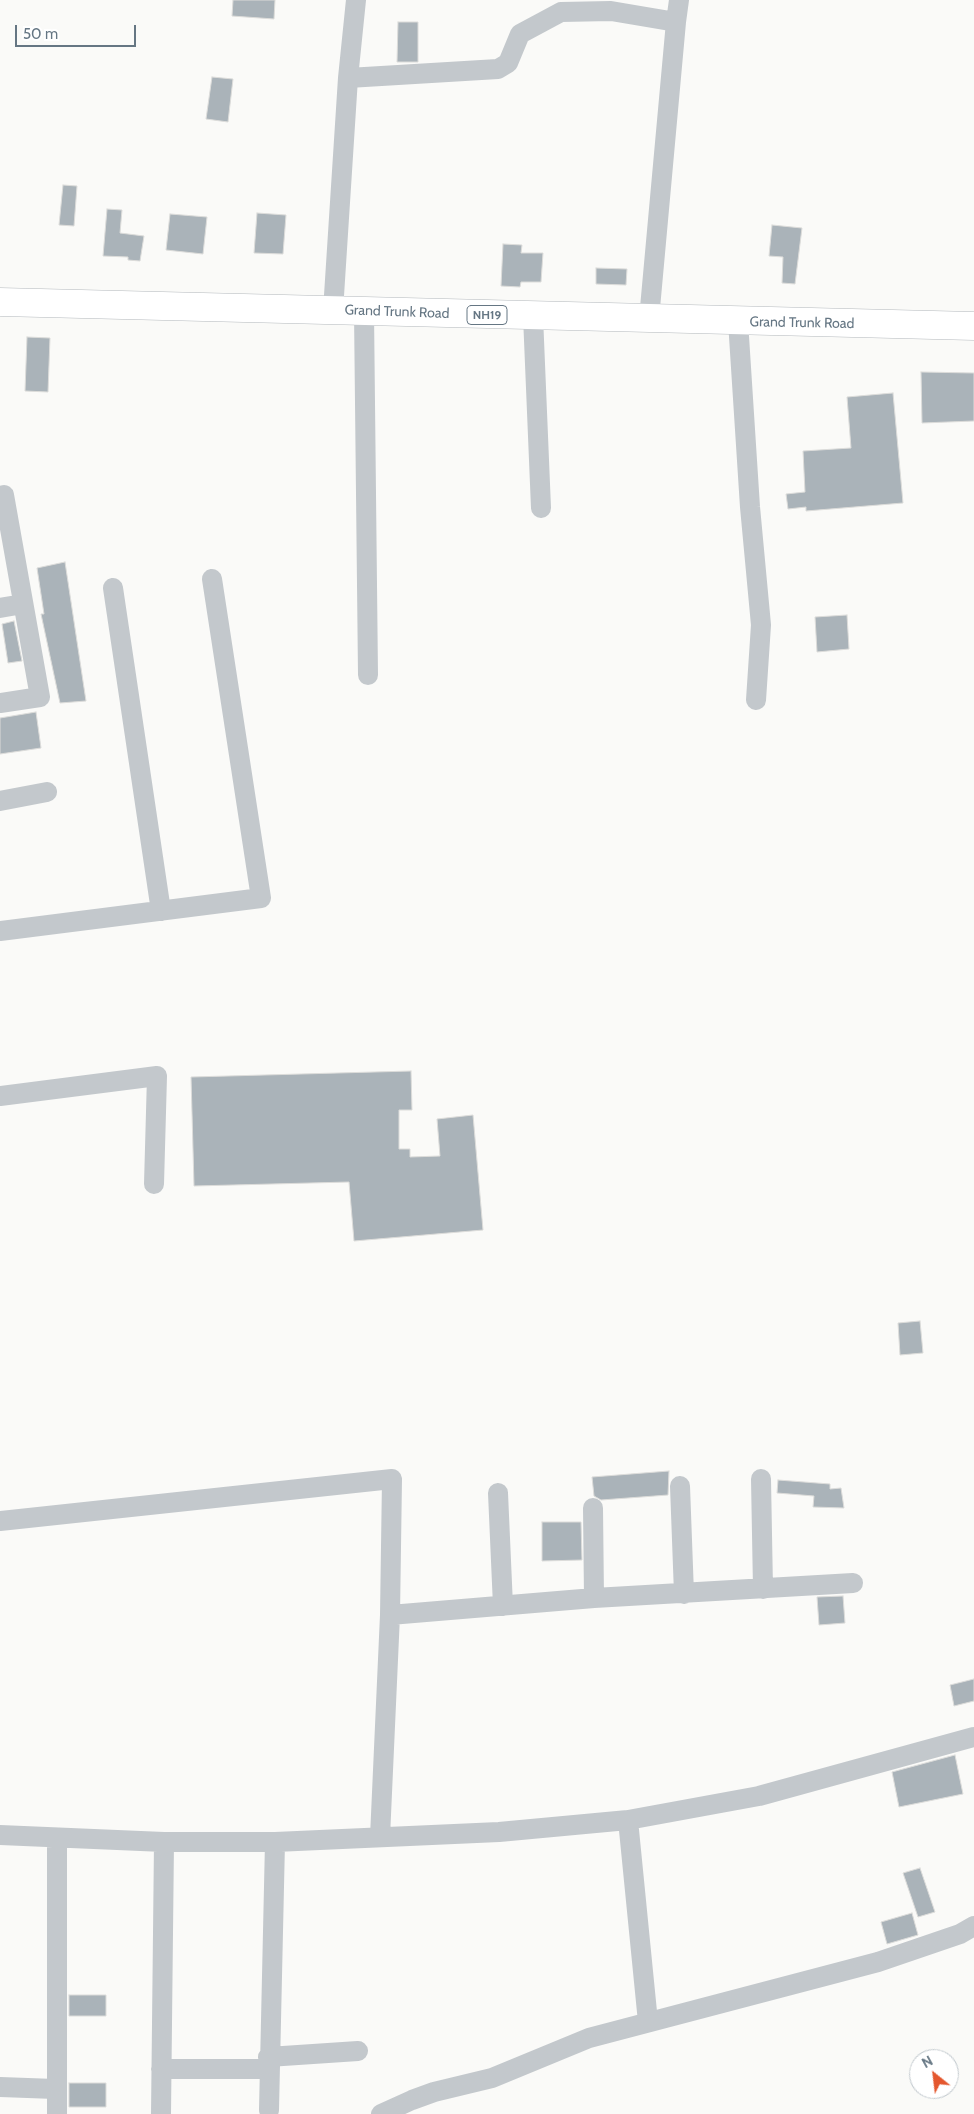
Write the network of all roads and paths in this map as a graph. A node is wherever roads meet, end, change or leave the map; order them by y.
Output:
1 (356, 0) edge
2 (680, 0) edge
3 (676, 22) junction
4 (348, 78) junction
5 (0, 302) edge
6 (333, 311) junction
7 (364, 312) junction
8 (533, 316) junction
9 (649, 319) junction
10 (738, 321) junction
11 (974, 326) edge
12 (4, 494) dead end
13 (542, 508) dead end
14 (8, 564) edge
15 (212, 579) dead end
16 (113, 588) dead end
17 (23, 604) junction
18 (0, 608) edge
19 (368, 674) dead end
20 (756, 700) dead end
21 (0, 703) edge
22 (47, 792) dead end
23 (0, 801) edge
24 (161, 911) junction
25 (0, 932) edge
26 (0, 1096) edge
27 (154, 1184) dead end
28 (760, 1479) dead end
29 (680, 1486) dead end
30 (498, 1493) dead end
31 (593, 1508) dead end
32 (0, 1521) edge
33 (853, 1583) dead end
34 (763, 1589) junction
35 (684, 1594) junction
36 (594, 1598) junction
37 (503, 1606) junction
38 (390, 1615) junction
39 (974, 1737) edge
40 (628, 1820) junction
41 (0, 1835) edge
42 (380, 1837) junction
43 (57, 1838) junction
44 (164, 1842) junction
45 (274, 1842) junction
46 (974, 1926) edge
47 (648, 2022) junction
48 (358, 2051) dead end
49 (269, 2063) junction
50 (161, 2069) junction
51 (0, 2087) edge
52 (55, 2089) junction
53 (269, 2110) dead end
54 (57, 2114) edge
55 (161, 2114) edge
56 (381, 2114) edge

1 - 4 street
2 - 3 street
3 - 4 street
3 - 9 street
4 - 6 street
5 - 6 highway, Grand Trunk Road / NH19
6 - 7 highway, Grand Trunk Road / NH19
7 - 8 highway, Grand Trunk Road / NH19
7 - 19 street
8 - 9 highway, Grand Trunk Road / NH19
8 - 13 street
9 - 10 highway, Grand Trunk Road / NH19
10 - 11 highway, Grand Trunk Road / NH19
10 - 20 street
12 - 14 street
14 - 17 street
15 - 24 street
16 - 24 street
17 - 18 street
17 - 21 street
22 - 23 street
24 - 25 street
26 - 27 street
28 - 34 street
29 - 35 street
30 - 37 street
31 - 36 street
32 - 38 street
33 - 34 street
34 - 35 street
35 - 36 street
36 - 37 street
37 - 38 street
38 - 42 street
39 - 40 street
40 - 42 street
40 - 47 street
41 - 43 street
42 - 45 street
43 - 44 street
43 - 52 street
44 - 45 street
44 - 50 street
45 - 49 street
46 - 47 street
47 - 56 street
48 - 49 street
49 - 50 street
49 - 53 street
50 - 55 street
51 - 52 street
52 - 54 street

